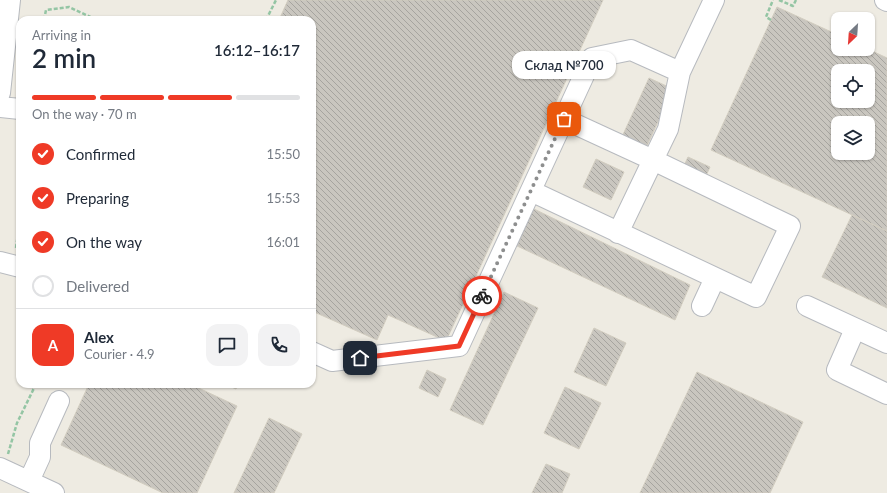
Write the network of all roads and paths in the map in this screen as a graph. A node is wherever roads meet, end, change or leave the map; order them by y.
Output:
1 (10, 0) edge
2 (276, 0) edge
3 (714, 0) edge
4 (773, 0) edge
5 (779, 0) edge
6 (796, 0) edge
7 (45, 16) edge
8 (88, 16) edge
9 (268, 16) edge
10 (772, 20) dead end
11 (680, 72) junction
12 (0, 93) edge
13 (0, 107) edge
14 (16, 109) edge
15 (564, 119) junction
16 (653, 160) junction
17 (531, 191) junction
18 (618, 233) junction
19 (0, 262) edge
20 (16, 265) edge
21 (715, 278) junction
22 (702, 306) dead end
23 (807, 306) dead end
24 (855, 329) junction
25 (887, 343) edge
26 (316, 354) edge
27 (34, 388) edge
28 (887, 394) edge
29 (59, 401) dead end
30 (2, 468) edge
31 (29, 481) junction
32 (54, 493) edge

1 - 12 lane
2 - 9 path
3 - 11 lane
4 - 10 path
5 - 6 path
7 - 8 path
11 - 15 lane
11 - 16 lane
13 - 14 lane
15 - 16 lane
15 - 17 lane
16 - 18 lane
16 - 21 lane
17 - 18 lane
17 - 26 lane
18 - 21 lane
19 - 20 lane
21 - 22 lane
23 - 24 lane
24 - 25 lane
24 - 28 lane
27 - 30 path
29 - 31 lane
30 - 31 lane
31 - 32 lane

